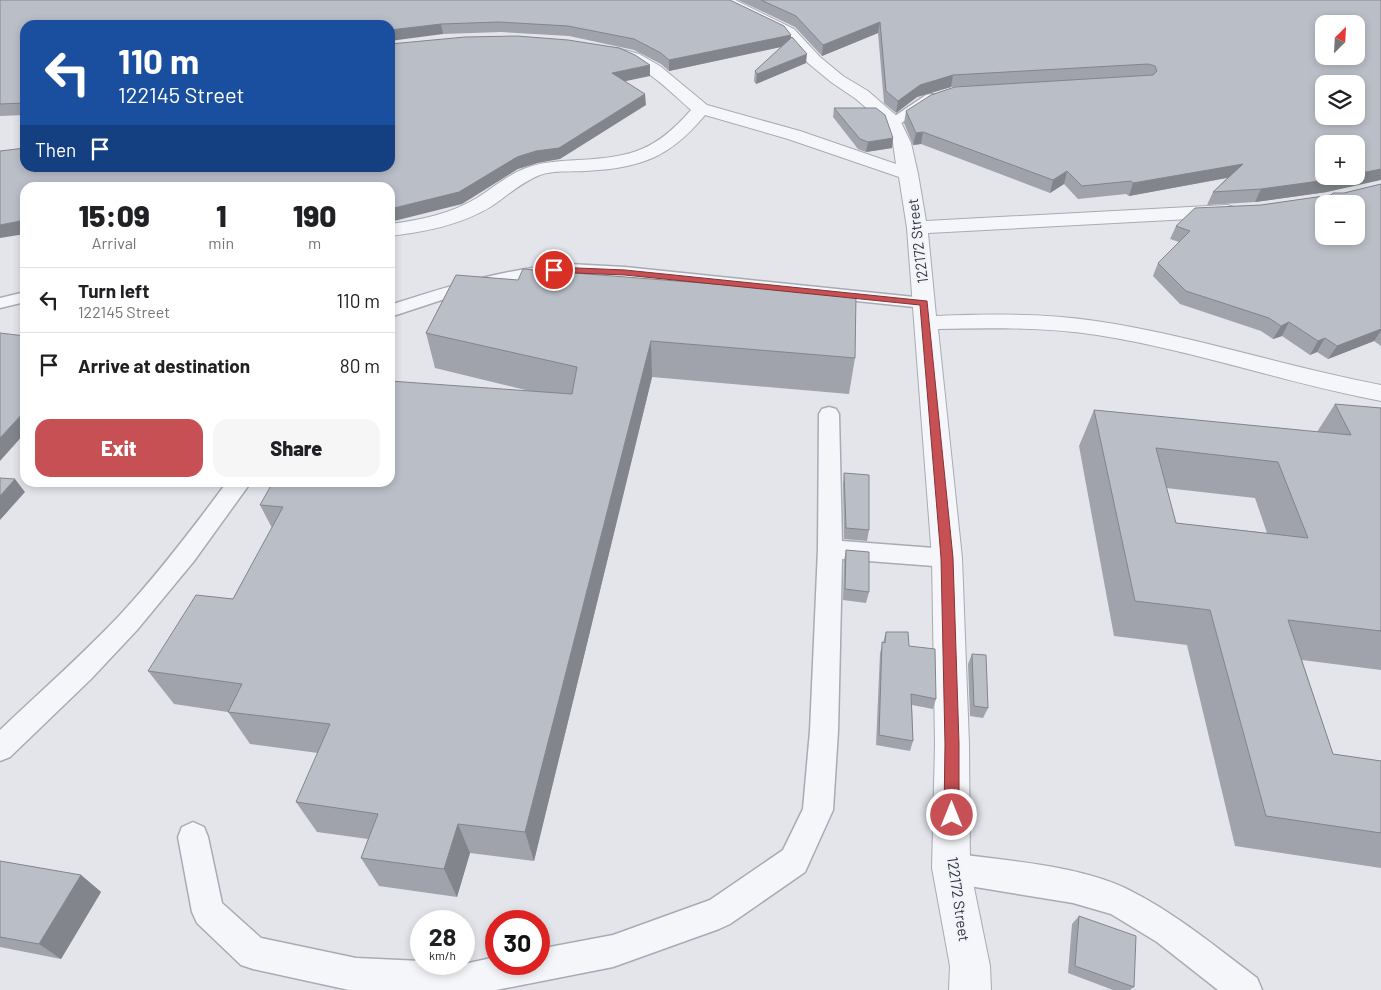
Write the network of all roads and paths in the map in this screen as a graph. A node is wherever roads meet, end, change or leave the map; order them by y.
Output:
1 (724, 0) edge
2 (604, 50) edge
3 (942, 95) edge
4 (701, 109) junction
5 (893, 122) junction
6 (909, 174) junction
7 (1245, 210) edge
8 (917, 228) junction
9 (395, 230) edge
10 (20, 298) edge
11 (0, 303) edge
12 (395, 309) edge
13 (925, 313) junction
14 (1381, 393) edge
15 (829, 414) dead end
16 (236, 487) edge
17 (830, 549) junction
18 (947, 558) junction
19 (0, 748) edge
20 (194, 837) dead end
21 (952, 868) junction
22 (970, 990) edge
23 (1245, 990) edge

1 - 5 street
2 - 4 street
3 - 5 lane
4 - 6 street
4 - 9 street
5 - 6 street, 122172 Street
6 - 8 street, 122172 Street
7 - 8 street
8 - 13 street, 122172 Street
10 - 11 lane
12 - 13 lane
13 - 14 street
13 - 18 street, 122172 Street
15 - 17 lane
16 - 19 lane
17 - 18 lane
17 - 20 lane
18 - 21 street, 122172 Street
21 - 22 street, 122172 Street
21 - 23 lane

